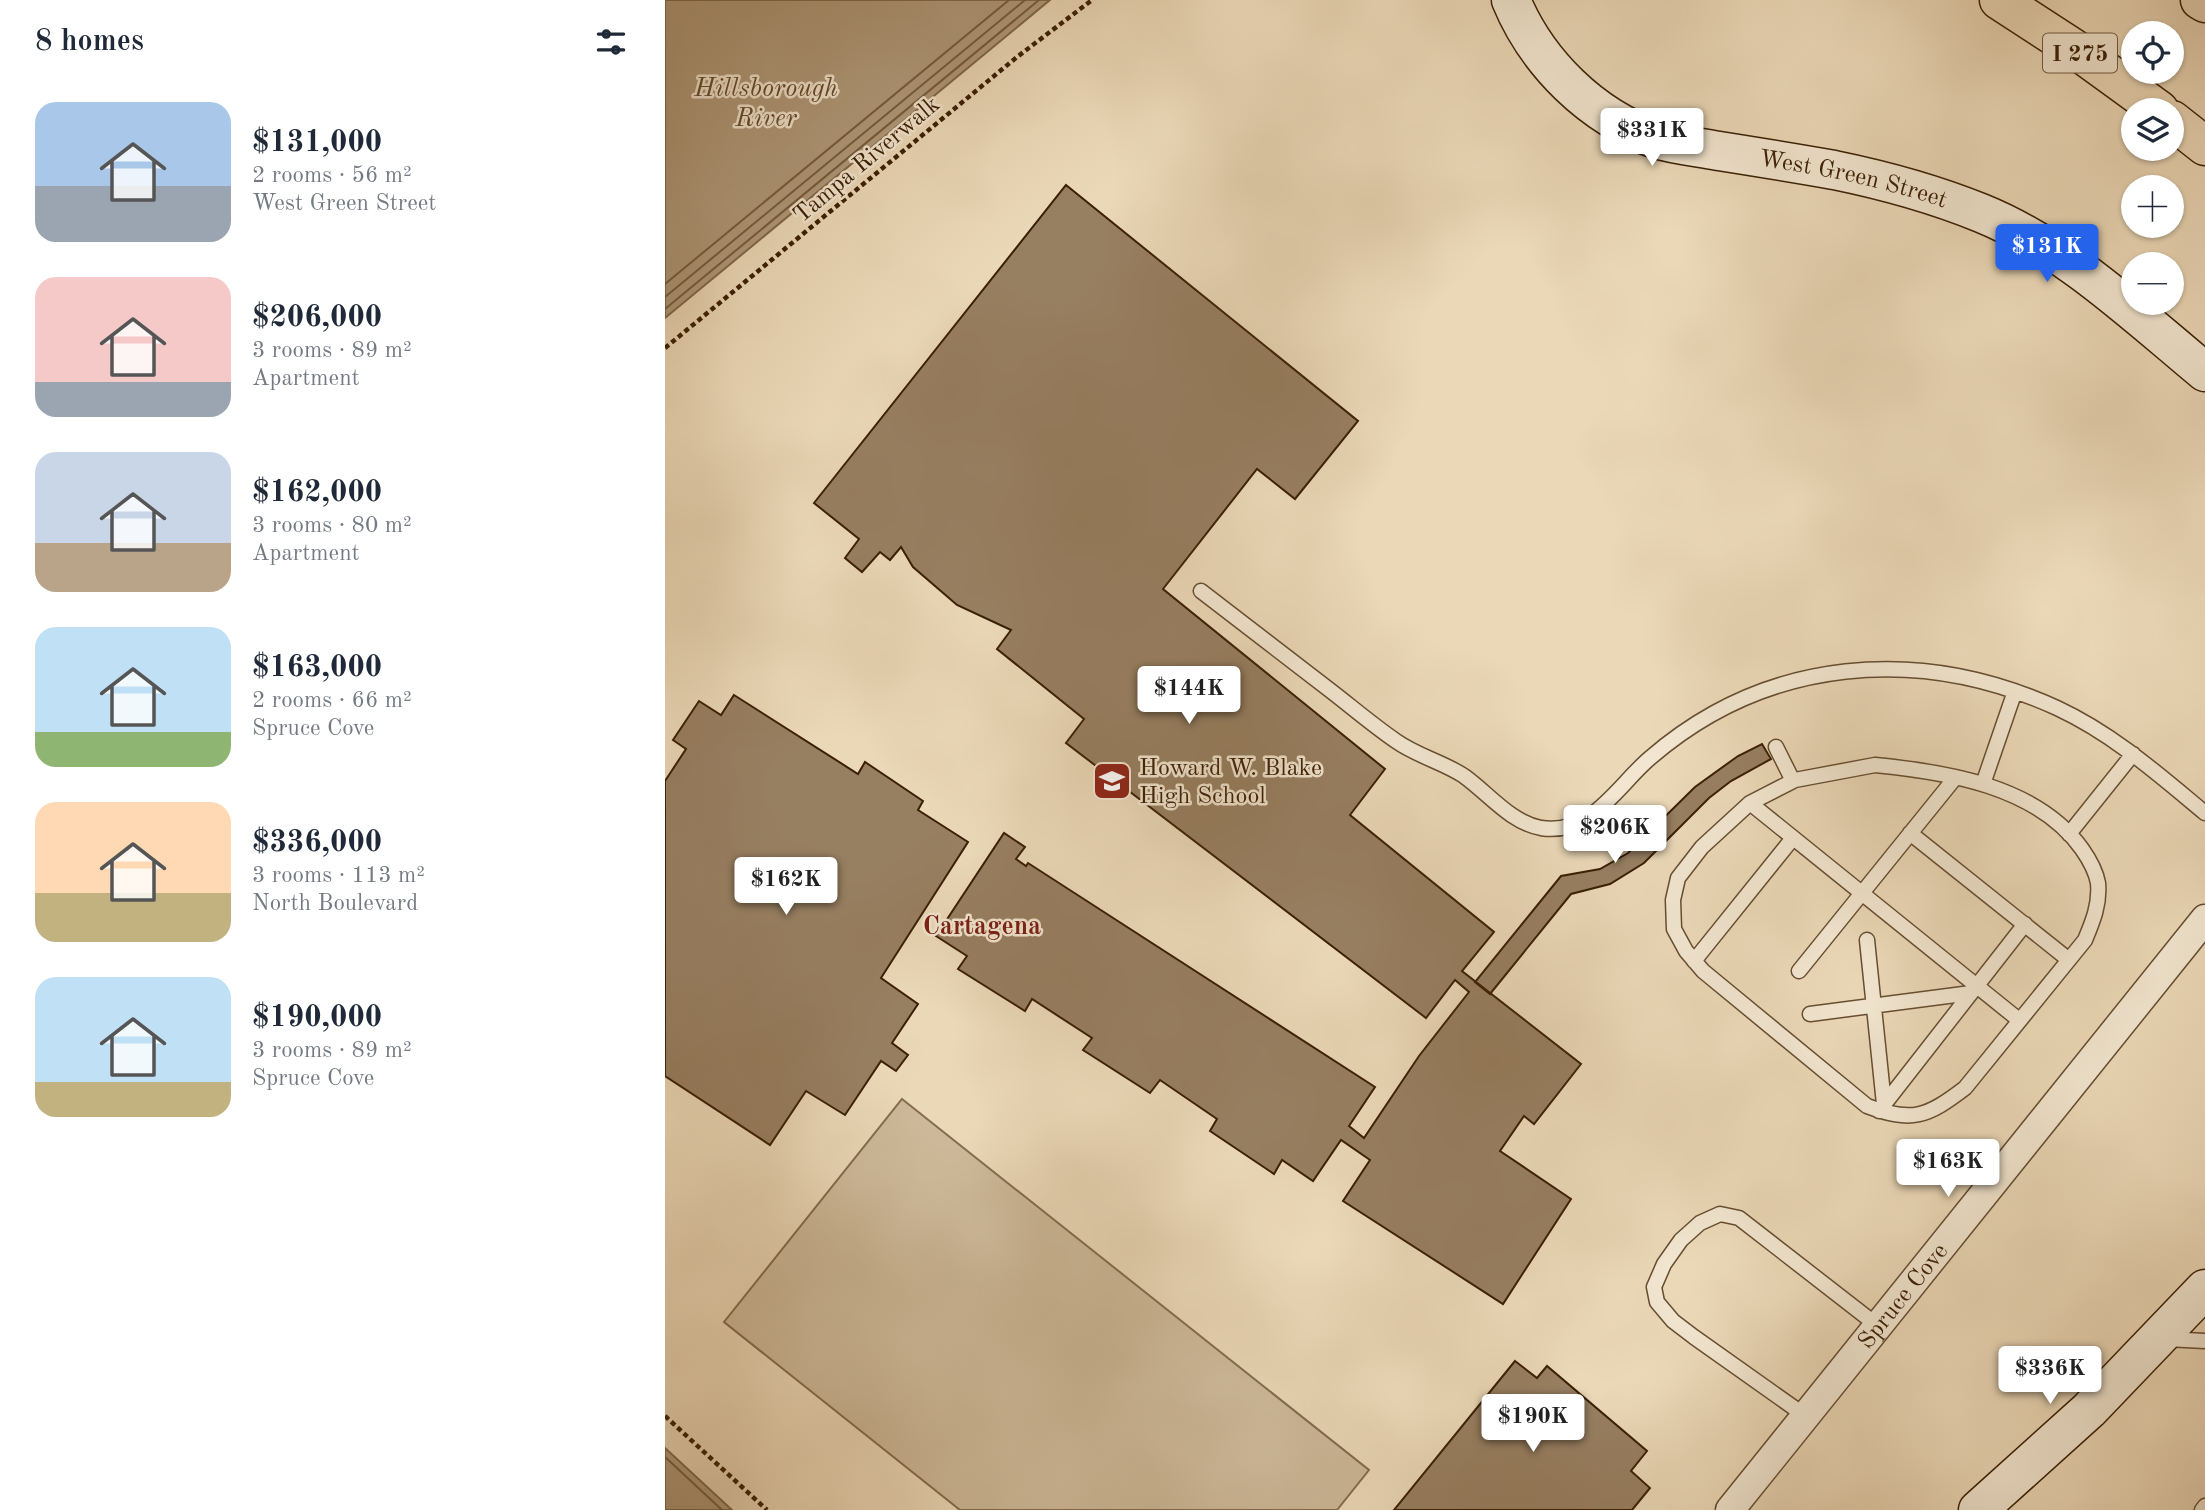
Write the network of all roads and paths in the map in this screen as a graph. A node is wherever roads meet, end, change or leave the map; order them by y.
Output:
1 (1092, 0) edge
2 (1511, 0) edge
3 (1999, 0) edge
4 (2200, 0) edge
5 (2205, 3) edge
6 (2142, 98) edge
7 (2184, 129) edge
8 (2205, 146) edge
9 (665, 348) edge
10 (2205, 372) edge
11 (1201, 591) dead end
12 (2015, 691) junction
13 (1776, 747) dead end
14 (2133, 754) junction
15 (1955, 778) junction
16 (1793, 781) junction
17 (1983, 784) junction
18 (1751, 803) junction
19 (2205, 813) edge
20 (1910, 833) junction
21 (2069, 834) junction
22 (1793, 838) junction
23 (1861, 893) junction
24 (2205, 919) edge
25 (2025, 924) junction
26 (1867, 940) dead end
27 (2069, 960) junction
28 (1694, 961) junction
29 (1799, 971) dead end
30 (1974, 989) junction
31 (1874, 1006) junction
32 (1810, 1014) dead end
33 (2019, 1020) junction
34 (1882, 1107) junction
35 (2205, 1289) edge
36 (1878, 1326) junction
37 (2158, 1339) junction
38 (2205, 1341) edge
39 (665, 1416) edge
40 (1807, 1417) junction
41 (2205, 1506) edge
42 (767, 1510) edge
43 (1730, 1510) edge
44 (1978, 1510) edge
45 (2202, 1510) edge

1 - 9 path, Tampa Riverwalk
2 - 10 street, West Green Street
3 - 6 highway, I 275
4 - 5 highway
7 - 8 highway
11 - 12 lane
12 - 14 lane
12 - 17 lane
13 - 16 lane
14 - 19 lane
14 - 21 lane
15 - 16 lane
15 - 17 lane
15 - 20 lane
16 - 18 lane
17 - 21 lane
18 - 22 lane
18 - 28 lane
20 - 23 lane
20 - 25 lane
21 - 27 lane
22 - 23 lane
22 - 28 lane
23 - 29 lane
23 - 30 lane
24 - 36 street, Spruce Cove
25 - 27 lane
25 - 30 lane
26 - 31 lane
27 - 33 lane
28 - 34 lane
30 - 31 lane
30 - 33 lane
30 - 34 lane
31 - 32 lane
31 - 34 lane
33 - 34 lane
35 - 37 street
36 - 40 street, Spruce Cove
36 - 40 lane
37 - 38 lane
37 - 44 street
39 - 42 path
40 - 43 street, Spruce Cove
41 - 45 lane

